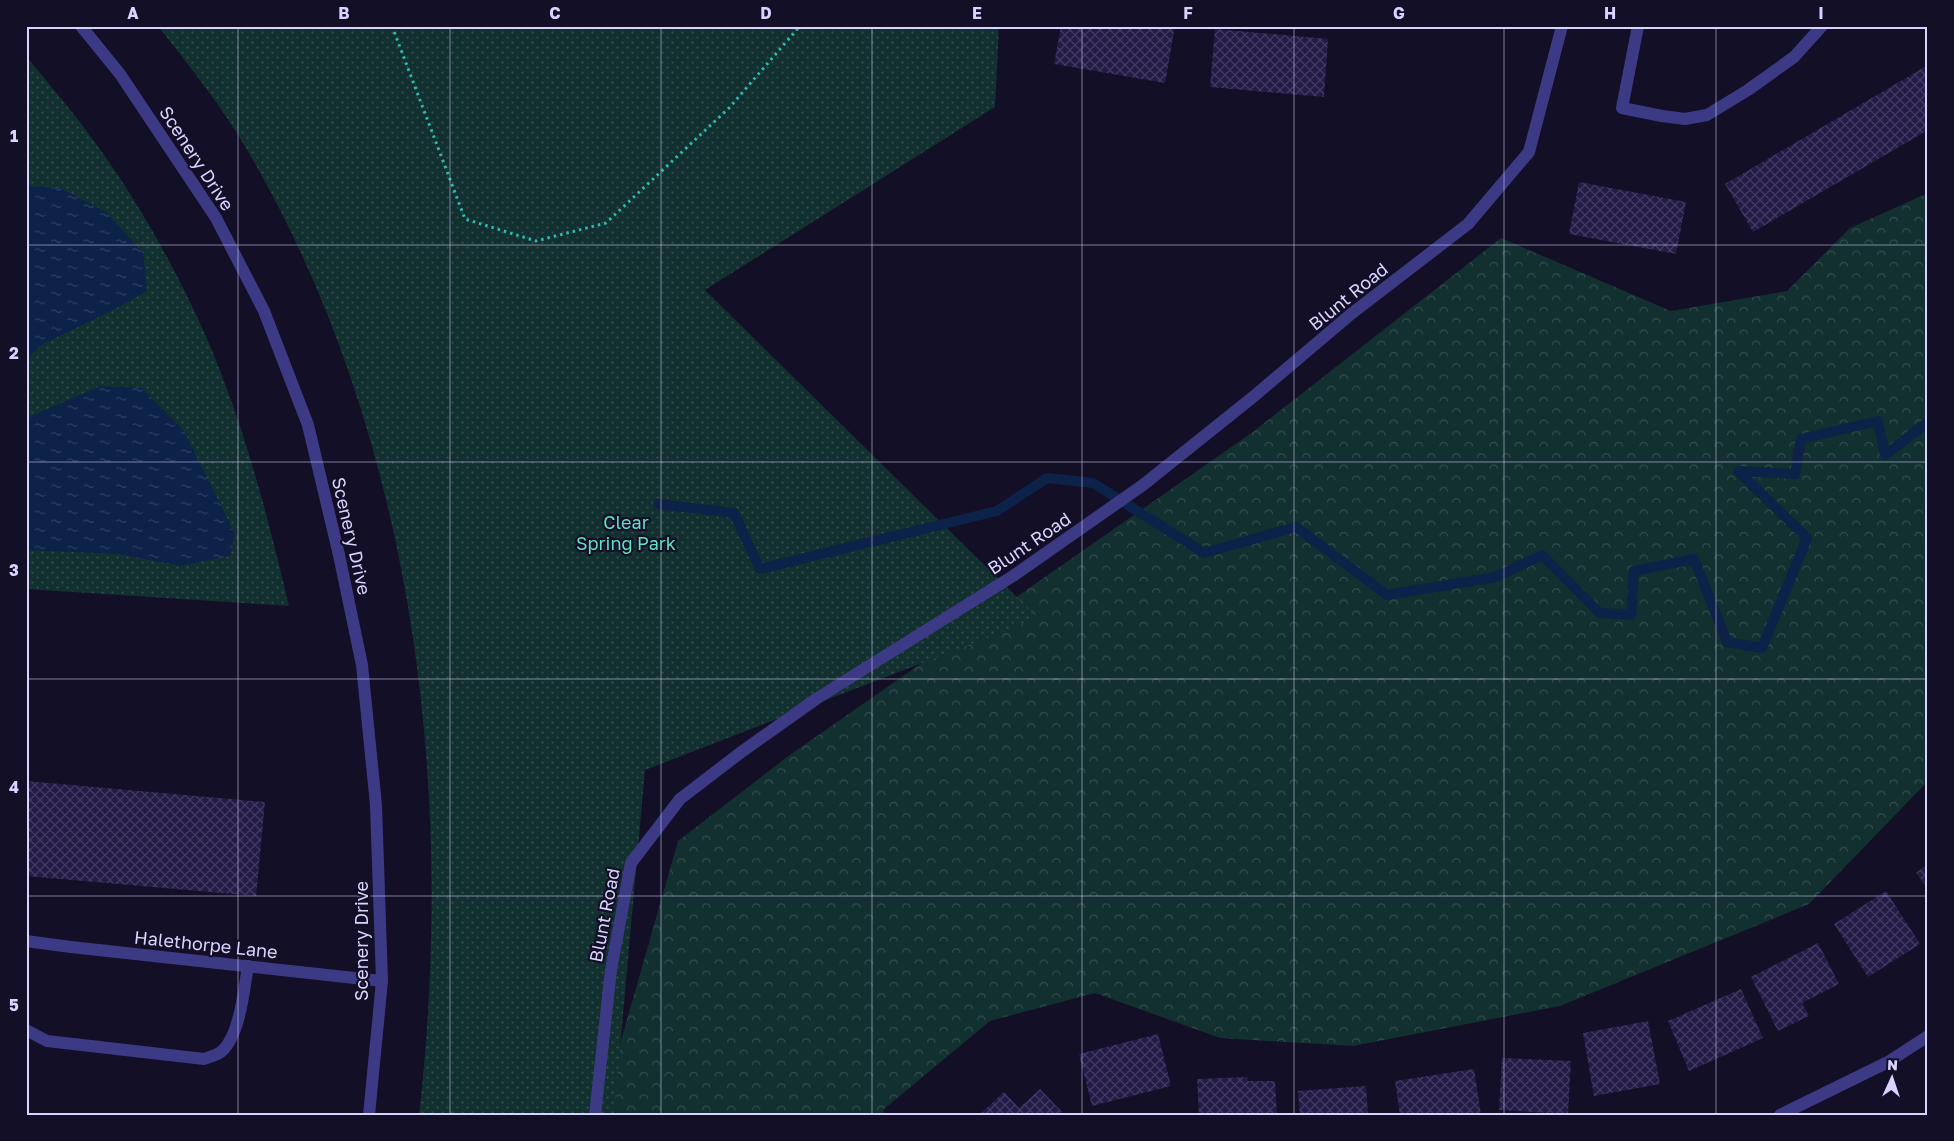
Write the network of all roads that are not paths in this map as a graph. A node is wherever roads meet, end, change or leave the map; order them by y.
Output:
1 (81, 26) edge
2 (1562, 26) edge
3 (1638, 26) edge
4 (1822, 26) edge
5 (26, 941) edge
6 (248, 966) junction
7 (382, 981) junction
8 (26, 1030) edge
9 (1928, 1036) edge
10 (369, 1115) edge
11 (595, 1115) edge
12 (1780, 1115) edge

1 - 7 street, Scenery Drive
2 - 11 street, Blunt Road
3 - 4 street
5 - 6 street, Halethorpe Lane
6 - 7 street, Halethorpe Lane
6 - 8 street
7 - 10 street, Scenery Drive
9 - 12 street

